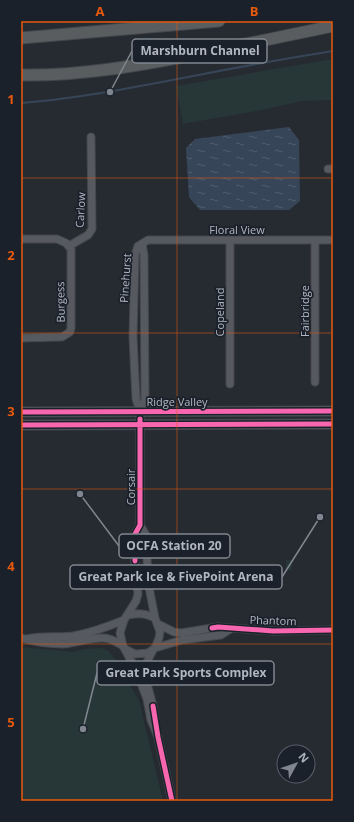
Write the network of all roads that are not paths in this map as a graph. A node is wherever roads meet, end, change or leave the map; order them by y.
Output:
1 (219, 21) edge
2 (333, 26) edge
3 (21, 38) edge
4 (21, 75) edge
5 (91, 137) dead end
6 (21, 239) edge
7 (230, 240) junction
8 (315, 240) junction
9 (333, 240) edge
10 (142, 244) junction
11 (69, 246) junction
12 (21, 338) edge
13 (315, 382) dead end
14 (230, 384) dead end
15 (140, 411) junction
16 (333, 411) edge
17 (21, 412) edge
18 (140, 424) junction
19 (333, 424) edge
20 (21, 425) edge
21 (140, 525) junction
22 (126, 618) junction
23 (157, 621) junction
24 (232, 628) junction
25 (333, 630) edge
26 (24, 639) edge
27 (124, 648) junction
28 (154, 649) junction
29 (158, 737) junction
30 (172, 800) edge

1 - 3 highway
2 - 4 highway
5 - 11 street, Carlow
6 - 11 street
7 - 8 street, Floral View
7 - 10 street, Floral View
7 - 14 street, Copeland
8 - 9 street, Floral View
8 - 13 street, Fairbridge
10 - 15 street, Pinehurst
10 - 15 street, Pinehurst
11 - 12 street, Burgess
15 - 16 main road, Ridge Valley
15 - 17 main road, Ridge Valley
15 - 18 street, Corsair
18 - 19 main road
18 - 20 main road
18 - 21 street, Corsair
21 - 22 street, Corsair
21 - 23 street, Corsair
22 - 23 street
22 - 26 street
22 - 27 street
23 - 24 street, Phantom
23 - 28 street
24 - 25 street, Phantom
24 - 28 street, Phantom
26 - 27 street
27 - 28 street
27 - 29 street
28 - 29 street
29 - 30 street

